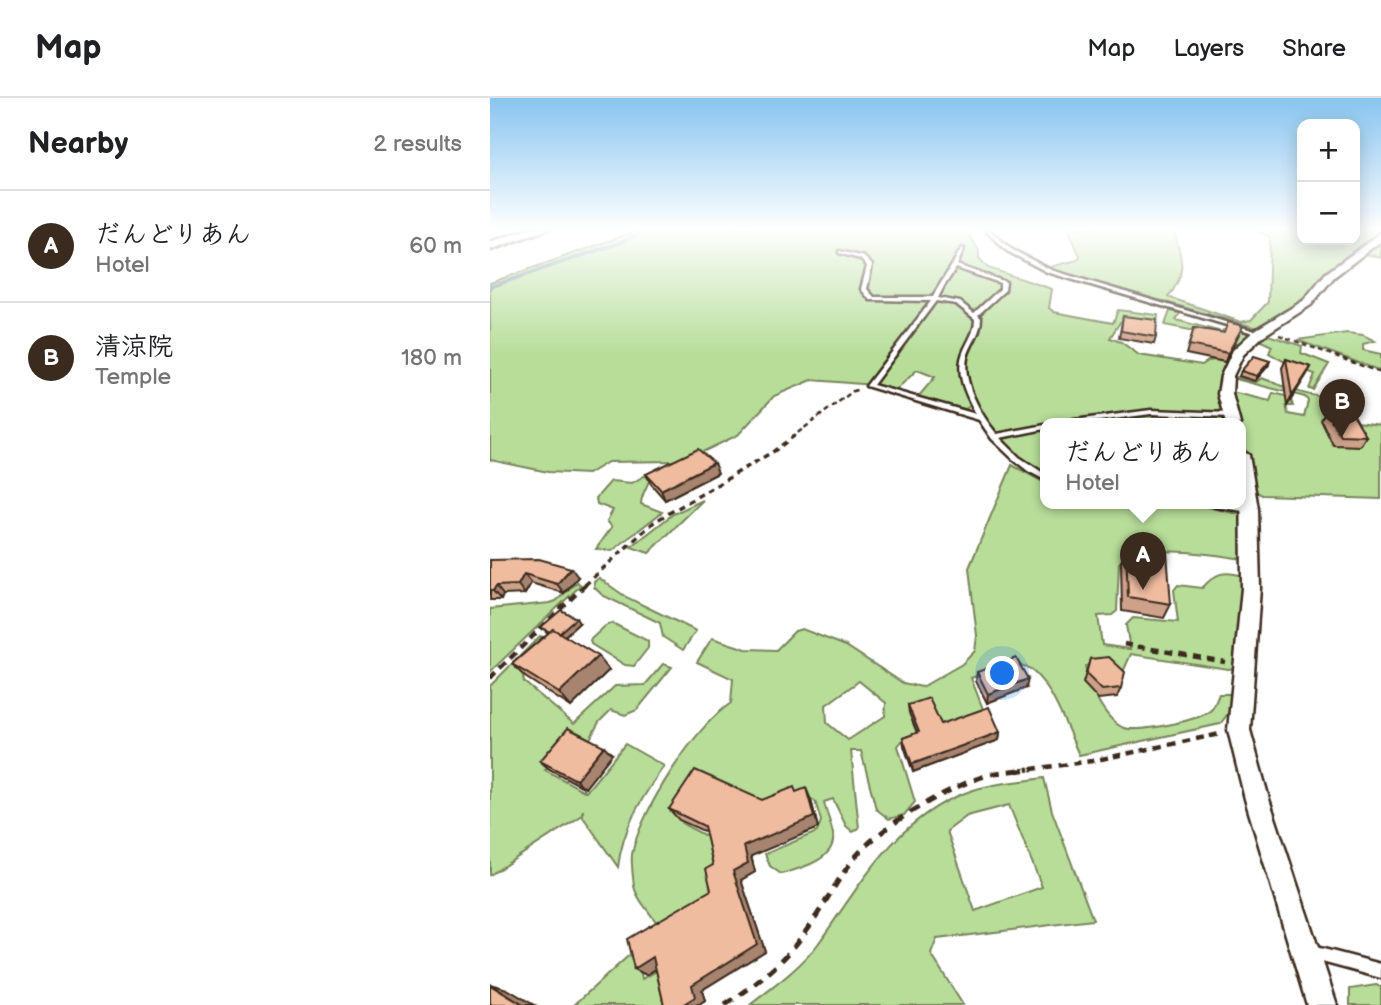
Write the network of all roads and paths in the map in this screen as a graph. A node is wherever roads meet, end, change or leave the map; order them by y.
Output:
1 (869, 270) edge
2 (952, 270) edge
3 (969, 270) edge
4 (1048, 270) edge
5 (1336, 270) edge
6 (935, 299) junction
7 (975, 315) junction
8 (1262, 331) junction
9 (1381, 373) edge
10 (869, 386) junction
11 (981, 418) junction
12 (1105, 418) edge
13 (1220, 418) edge
14 (1232, 418) edge
15 (1040, 428) edge
16 (995, 437) junction
17 (1040, 474) edge
18 (1246, 485) edge
19 (1246, 508) edge
20 (1250, 509) junction
21 (1124, 644) dead end
22 (1244, 666) junction
23 (490, 678) edge
24 (1239, 730) junction
25 (1303, 951) junction
26 (1381, 971) edge
27 (725, 1005) edge
28 (1322, 1005) edge

1 - 6 lane
2 - 6 lane
3 - 7 lane
4 - 8 lane
5 - 8 street
6 - 7 lane
6 - 10 lane
7 - 11 lane
8 - 9 path
8 - 14 street
10 - 11 lane
10 - 23 path
11 - 16 lane
12 - 13 lane
15 - 16 lane
16 - 17 lane
18 - 20 street
19 - 20 lane
20 - 22 street
21 - 22 path
22 - 24 street
24 - 25 street
24 - 27 path
25 - 26 lane
25 - 28 street

